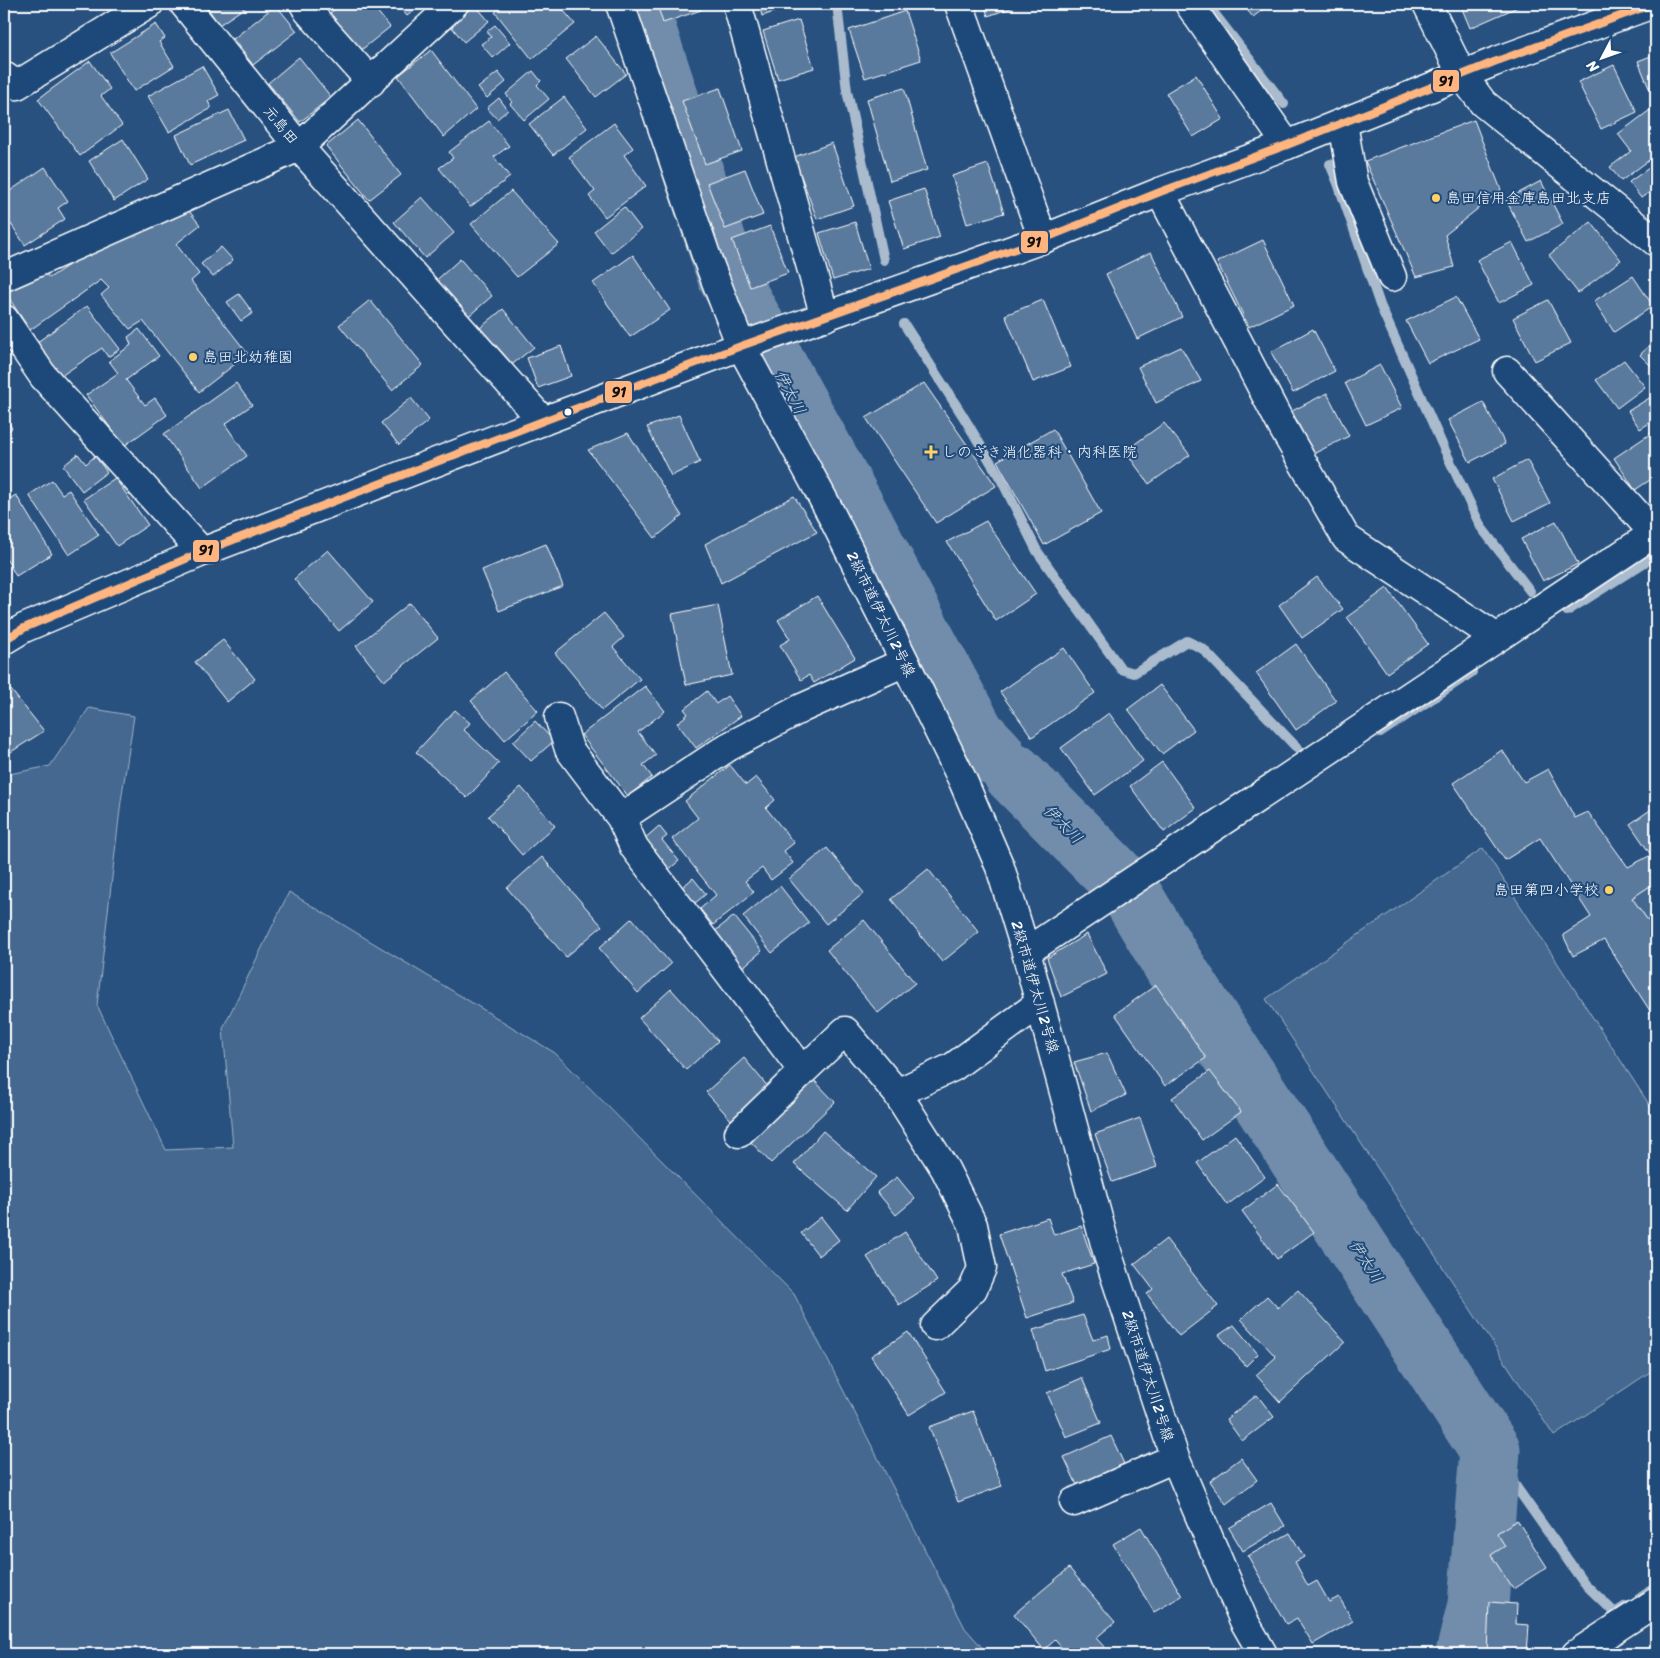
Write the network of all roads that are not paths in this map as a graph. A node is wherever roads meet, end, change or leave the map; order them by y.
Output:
1 (149, 4) edge
2 (184, 4) edge
3 (304, 4) edge
4 (454, 4) edge
5 (620, 4) edge
6 (737, 4) edge
7 (960, 4) edge
8 (1189, 4) edge
9 (1427, 4) edge
10 (1654, 4) edge
11 (1462, 75) junction
12 (4, 76) edge
13 (371, 82) junction
14 (1343, 123) junction
15 (1287, 146) junction
16 (299, 148) junction
17 (1160, 192) junction
18 (1043, 239) junction
19 (1656, 242) edge
20 (4, 277) edge
21 (1392, 277) dead end
22 (825, 317) junction
23 (4, 320) edge
24 (757, 341) junction
25 (1507, 371) dead end
26 (543, 421) junction
27 (1655, 533) edge
28 (202, 552) junction
29 (1497, 638) junction
30 (4, 640) edge
31 (905, 662) junction
32 (559, 717) dead end
33 (621, 818) junction
34 (1026, 952) junction
35 (1040, 1003) junction
36 (803, 1070) junction
37 (897, 1093) junction
38 (739, 1133) dead end
39 (935, 1326) dead end
40 (1175, 1458) junction
41 (1074, 1502) dead end
42 (1656, 1602) edge
43 (1263, 1654) edge
44 (1576, 1654) edge

1 - 12 street
2 - 16 street, 元島田
3 - 13 street
4 - 13 street
5 - 24 street, 2級市道伊太川2号線
6 - 22 street
7 - 18 street
8 - 15 street
9 - 11 street
10 - 11 street
11 - 14 street
11 - 19 street
13 - 16 street
14 - 15 street
14 - 21 street
15 - 17 street
16 - 20 street
16 - 26 street, 元島田
17 - 18 street
17 - 29 street
18 - 22 street
22 - 24 street
23 - 28 street
24 - 26 street
24 - 31 street, 2級市道伊太川2号線
25 - 27 street
26 - 28 street
27 - 29 street
28 - 30 street
29 - 34 street
31 - 33 street
31 - 34 street, 2級市道伊太川2号線
32 - 33 street
33 - 36 street
34 - 35 street, 2級市道伊太川2号線
35 - 37 street
35 - 40 street, 2級市道伊太川2号線
36 - 37 street
36 - 38 street
37 - 39 street
40 - 41 street
40 - 43 street, 2級市道伊太川2号線
42 - 44 street

